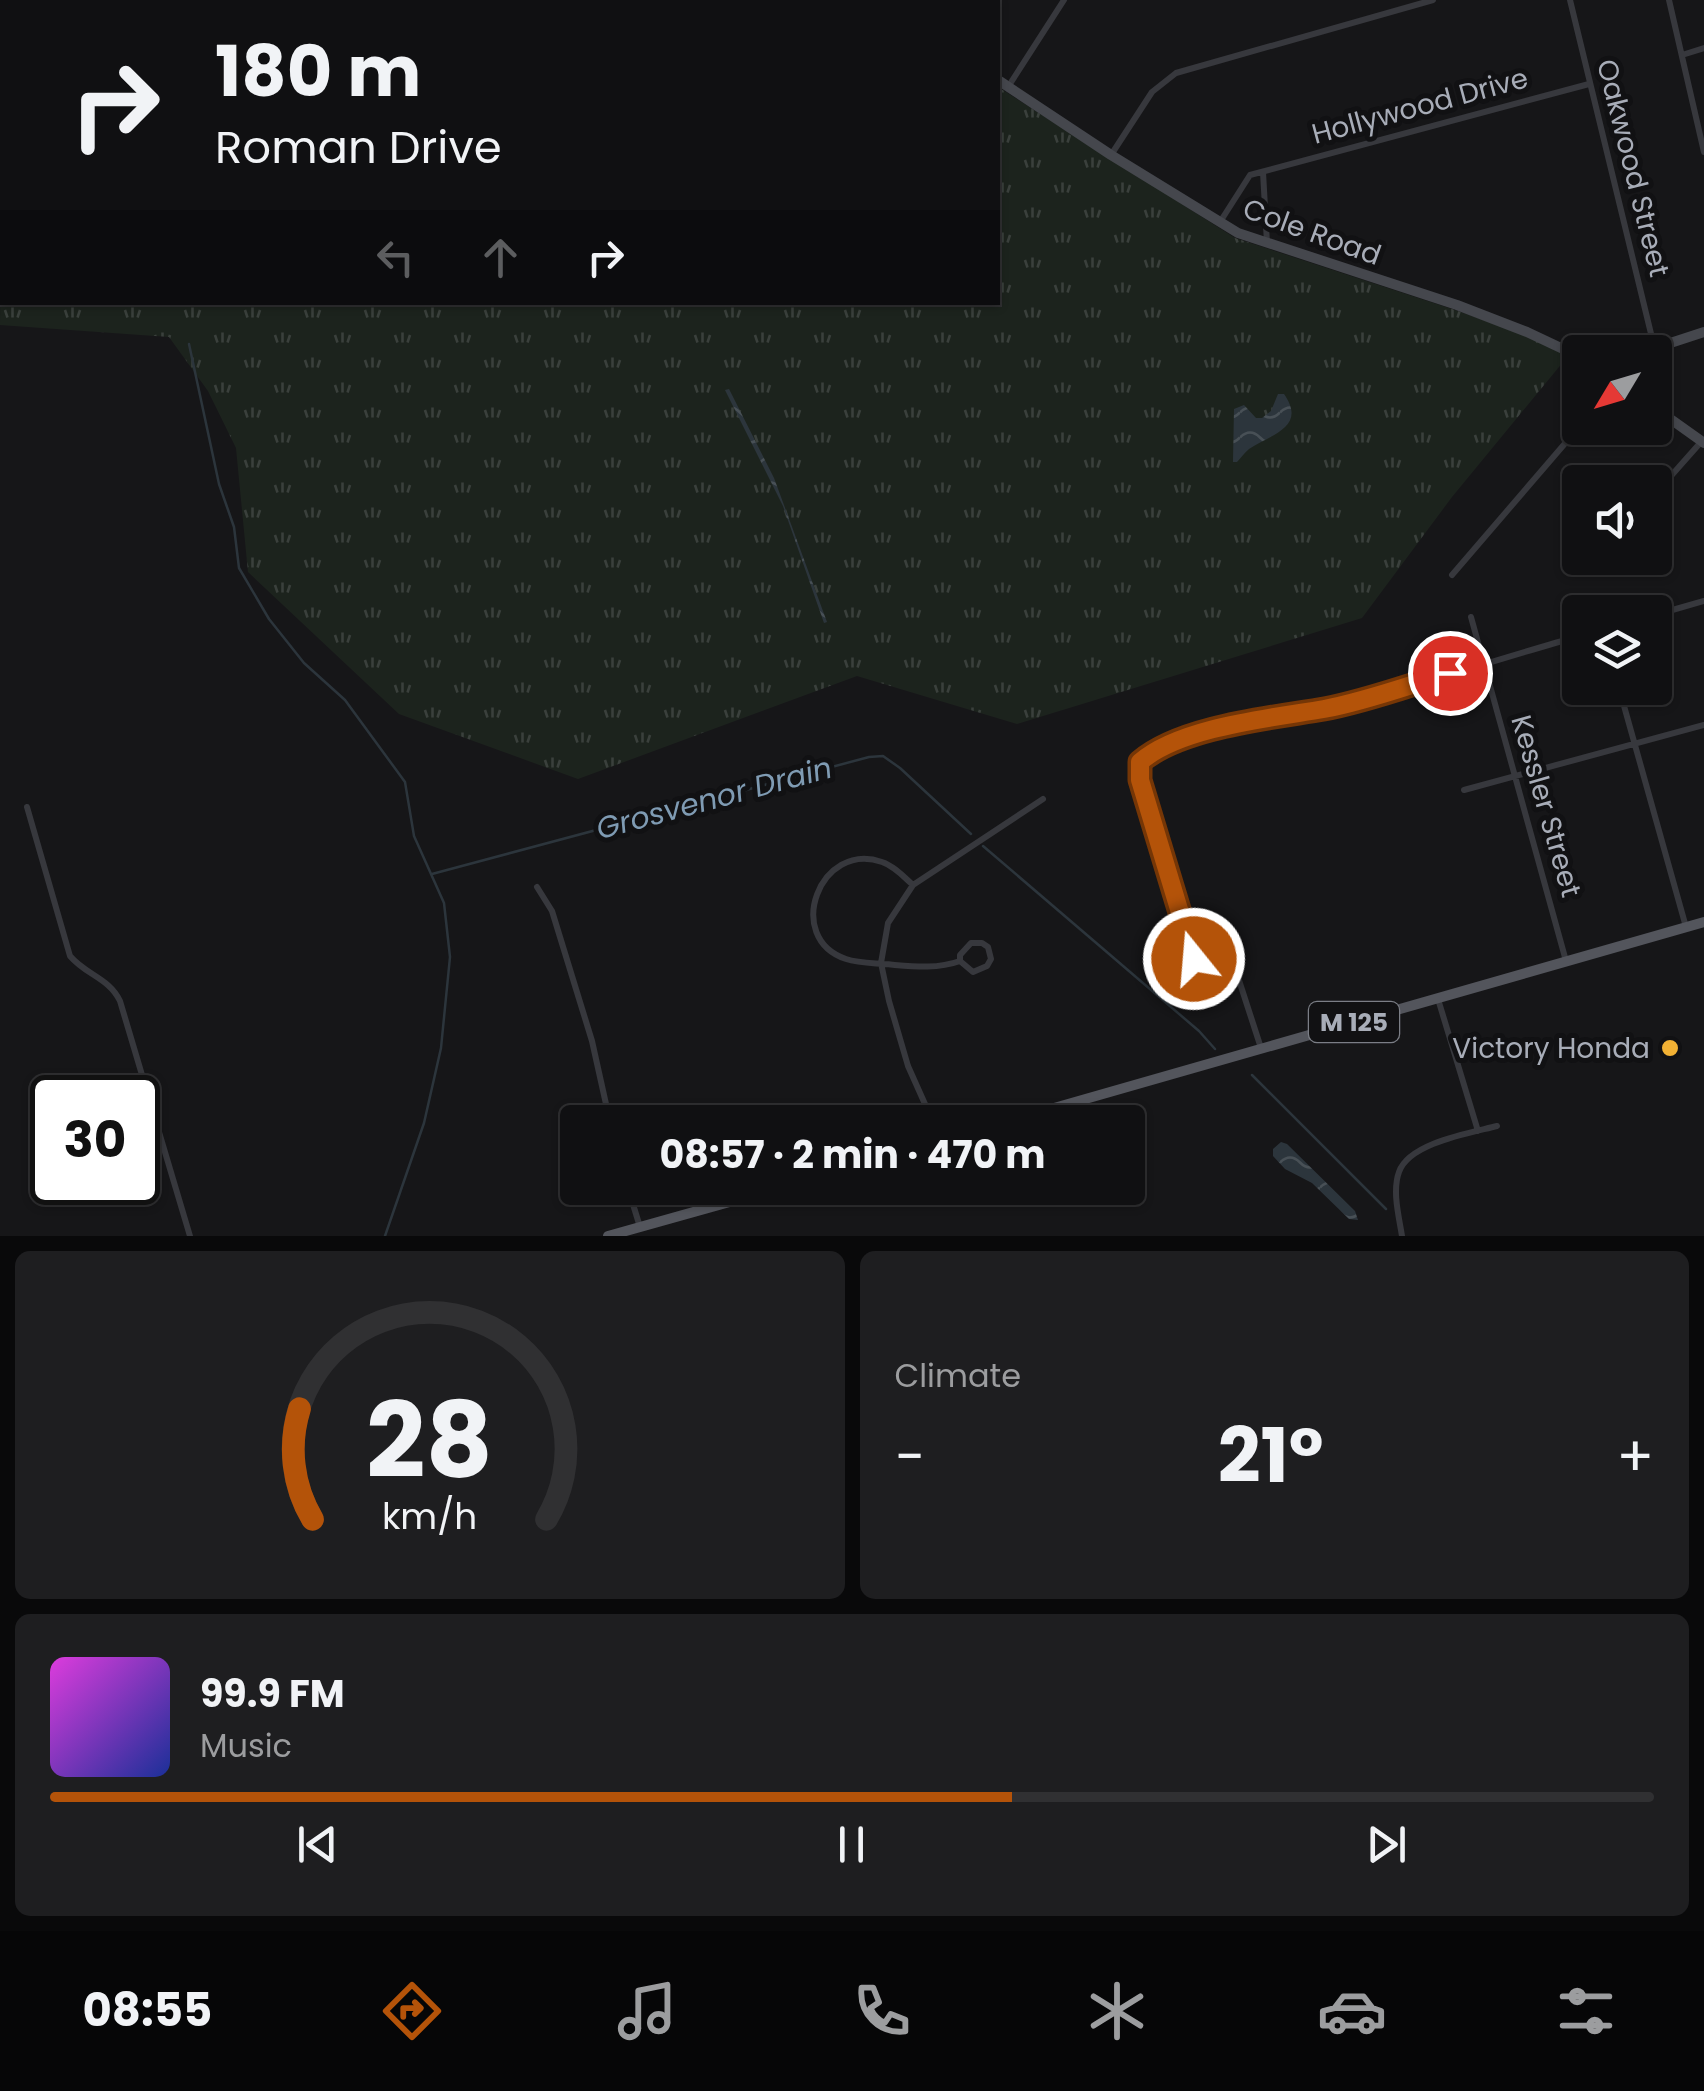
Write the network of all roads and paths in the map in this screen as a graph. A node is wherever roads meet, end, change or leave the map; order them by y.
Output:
1 (1064, 0) edge
2 (1433, 0) edge
3 (1570, 0) edge
4 (1668, 0) edge
5 (1704, 48) edge
6 (1682, 55) junction
7 (1003, 84) edge
8 (1588, 84) junction
9 (1704, 152) edge
10 (1111, 155) junction
11 (1263, 172) junction
12 (1220, 222) junction
13 (1267, 244) junction
14 (1704, 332) edge
15 (1651, 335) edge
16 (1672, 341) edge
17 (1562, 349) edge
18 (1672, 420) edge
19 (1703, 442) edge
20 (1564, 445) edge
21 (1672, 476) edge
22 (1452, 575) dead end
23 (1704, 601) edge
24 (1672, 610) edge
25 (1471, 617) dead end
26 (1562, 641) edge
27 (1482, 664) junction
28 (1624, 705) edge
29 (1704, 724) edge
30 (1636, 744) junction
31 (1514, 778) junction
32 (1464, 790) dead end
33 (1043, 799) dead end
34 (27, 808) dead end
35 (913, 885) junction
36 (536, 887) dead end
37 (1704, 922) edge
38 (1686, 927) junction
39 (1566, 960) junction
40 (960, 961) junction
41 (881, 964) junction
42 (1438, 998) junction
43 (1261, 1048) junction
44 (606, 1105) edge
45 (925, 1105) edge
46 (1063, 1105) edge
47 (1497, 1126) dead end
48 (1478, 1131) junction
49 (633, 1205) edge
50 (718, 1205) edge
51 (640, 1227) junction
52 (190, 1236) edge
53 (608, 1236) edge
54 (1402, 1236) edge

1 - 7 street
2 - 10 street
3 - 8 street, Oakwood Street
4 - 6 street
5 - 6 street
6 - 9 street
7 - 10 street, Cole Road
8 - 11 street, Hollywood Drive
8 - 15 street, Oakwood Street
10 - 12 street, Cole Road
11 - 12 street, Hollywood Drive
11 - 13 street
12 - 13 street, Cole Road
13 - 17 street, Cole Road
14 - 16 street
18 - 19 street
19 - 21 street
20 - 22 street
23 - 24 street
25 - 27 street, Kessler Street
26 - 27 street
27 - 31 street, Kessler Street
27 - 43 street
28 - 30 street
29 - 30 street
30 - 31 street
30 - 38 street
31 - 32 street
31 - 39 street, Kessler Street
33 - 35 street
34 - 52 street
35 - 41 street
35 - 41 street
36 - 44 street
37 - 38 main road, M 125
38 - 39 main road, M 125
39 - 42 main road, M 125
40 - 40 street
40 - 41 street
41 - 45 street
42 - 43 main road, M 125
42 - 48 street
43 - 46 main road, M 125
47 - 48 street
48 - 54 street
49 - 51 street
50 - 51 main road
51 - 53 main road

